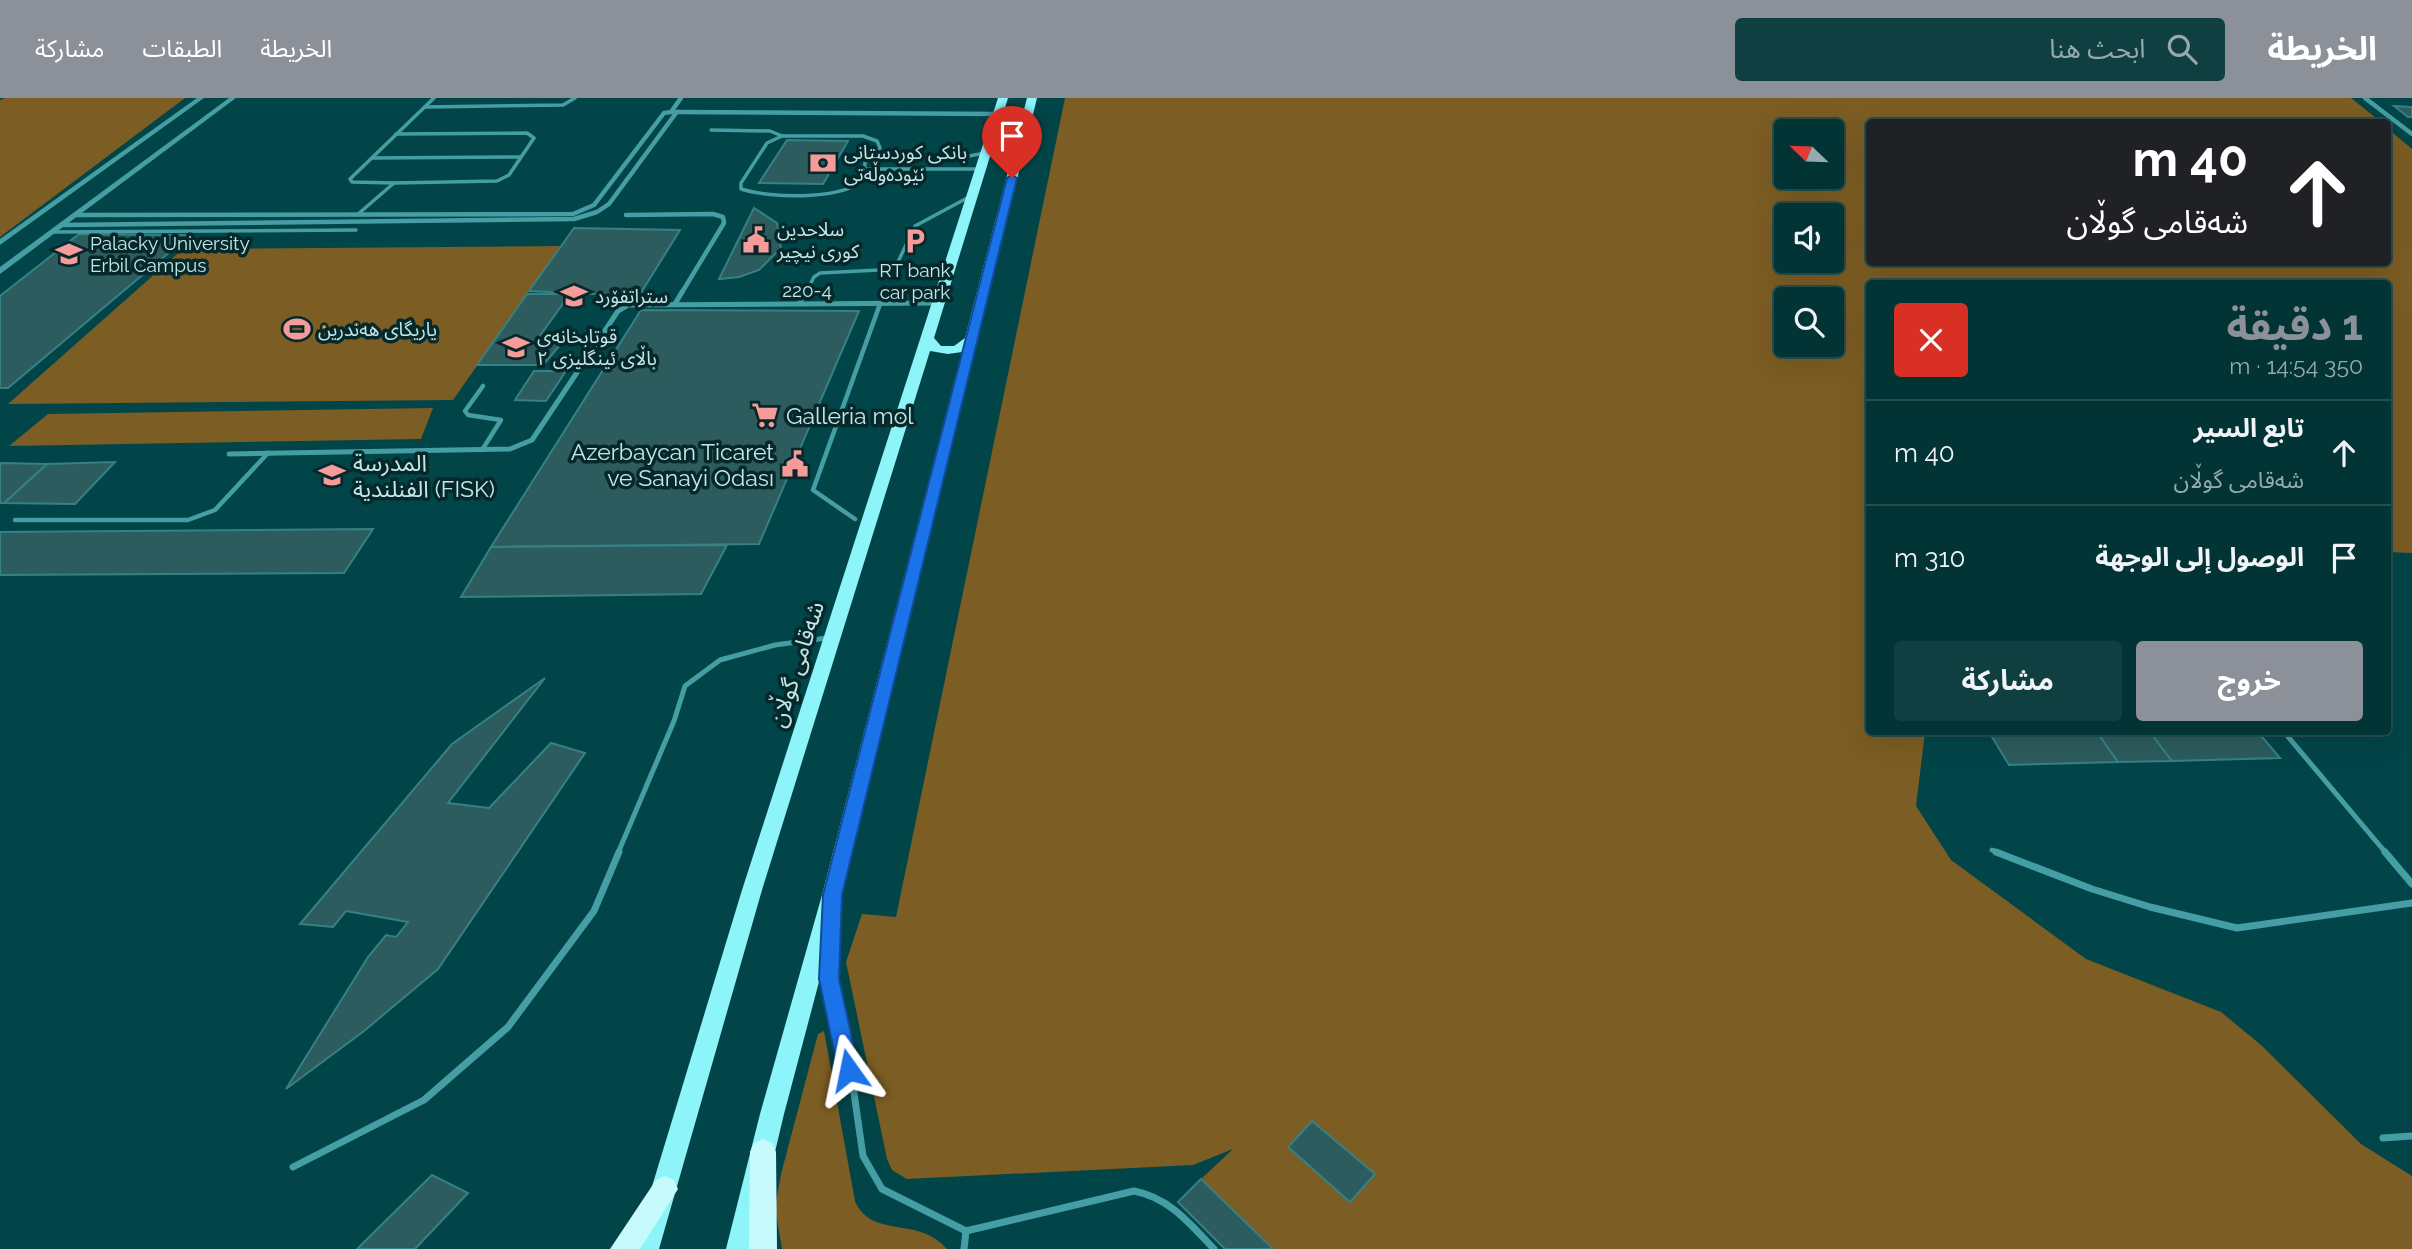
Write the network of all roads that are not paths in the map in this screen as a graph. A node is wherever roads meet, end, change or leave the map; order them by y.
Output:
1 (201, 98) edge
2 (233, 98) edge
3 (434, 98) edge
4 (575, 98) edge
5 (681, 98) edge
6 (1003, 98) edge
7 (1032, 98) edge
8 (2365, 98) edge
9 (425, 107) junction
10 (674, 112) junction
11 (999, 114) junction
12 (711, 130) dead end
13 (2411, 133) edge
14 (396, 134) junction
15 (782, 136) junction
16 (985, 153) junction
17 (522, 157) junction
18 (372, 158) junction
19 (872, 158) junction
20 (864, 169) junction
21 (980, 169) junction
22 (394, 183) junction
23 (971, 195) junction
24 (76, 215) junction
25 (358, 215) junction
26 (626, 215) dead end
27 (63, 225) junction
28 (356, 230) dead end
29 (53, 232) junction
30 (0, 243) edge
31 (0, 271) edge
32 (940, 303) junction
33 (675, 304) junction
34 (799, 304) junction
35 (880, 304) junction
36 (972, 338) junction
37 (928, 339) junction
38 (483, 386) dead end
39 (482, 450) junction
40 (268, 453) junction
41 (229, 454) dead end
42 (855, 519) dead end
43 (15, 520) dead end
44 (832, 638) junction
45 (2287, 735) edge
46 (1992, 850) dead end
47 (2412, 884) edge
48 (832, 895) junction
49 (2412, 903) edge
50 (2412, 1136) edge
51 (2383, 1138) dead end
52 (763, 1152) junction
53 (293, 1167) dead end
54 (665, 1189) junction
55 (966, 1231) junction
56 (624, 1249) edge
57 (646, 1249) edge
58 (739, 1249) edge
59 (763, 1249) edge
60 (964, 1249) edge
61 (1214, 1249) edge

1 - 30 street
2 - 24 street
3 - 9 lane
4 - 9 lane
5 - 10 street
6 - 11 main road, شەقامی گوڵان
7 - 36 main road
8 - 13 street
9 - 14 lane
10 - 11 street
10 - 25 street
10 - 27 street
11 - 16 main road, شەقامی گوڵان
12 - 15 lane
14 - 17 lane
14 - 18 lane
15 - 19 lane
15 - 20 lane
16 - 19 lane
16 - 21 main road, شەقامی گوڵان
17 - 18 lane
17 - 22 lane
18 - 22 lane
19 - 20 lane
20 - 21 lane
21 - 23 main road, شەقامی گوڵان
22 - 25 lane
23 - 32 main road, شەقامی گوڵان
23 - 34 lane
24 - 25 street
24 - 27 street
26 - 33 street
27 - 29 street
28 - 29 lane
29 - 31 street
32 - 35 street, 220-4
32 - 37 main road, شەقامی گوڵان
33 - 34 street, 220-4
33 - 39 street, 220-4
34 - 35 street, 220-4
35 - 42 lane
36 - 37 main road
36 - 48 main road
37 - 44 main road, شەقامی گوڵان
38 - 39 lane
39 - 40 street
40 - 41 street
40 - 43 lane
44 - 53 lane
44 - 54 main road, شەقامی گوڵان
45 - 47 lane
46 - 49 lane
48 - 52 main road
48 - 55 lane
50 - 51 lane
52 - 58 main road
52 - 59 highway
54 - 56 highway
54 - 57 main road, شەقامی گوڵان
55 - 60 lane
55 - 61 lane

